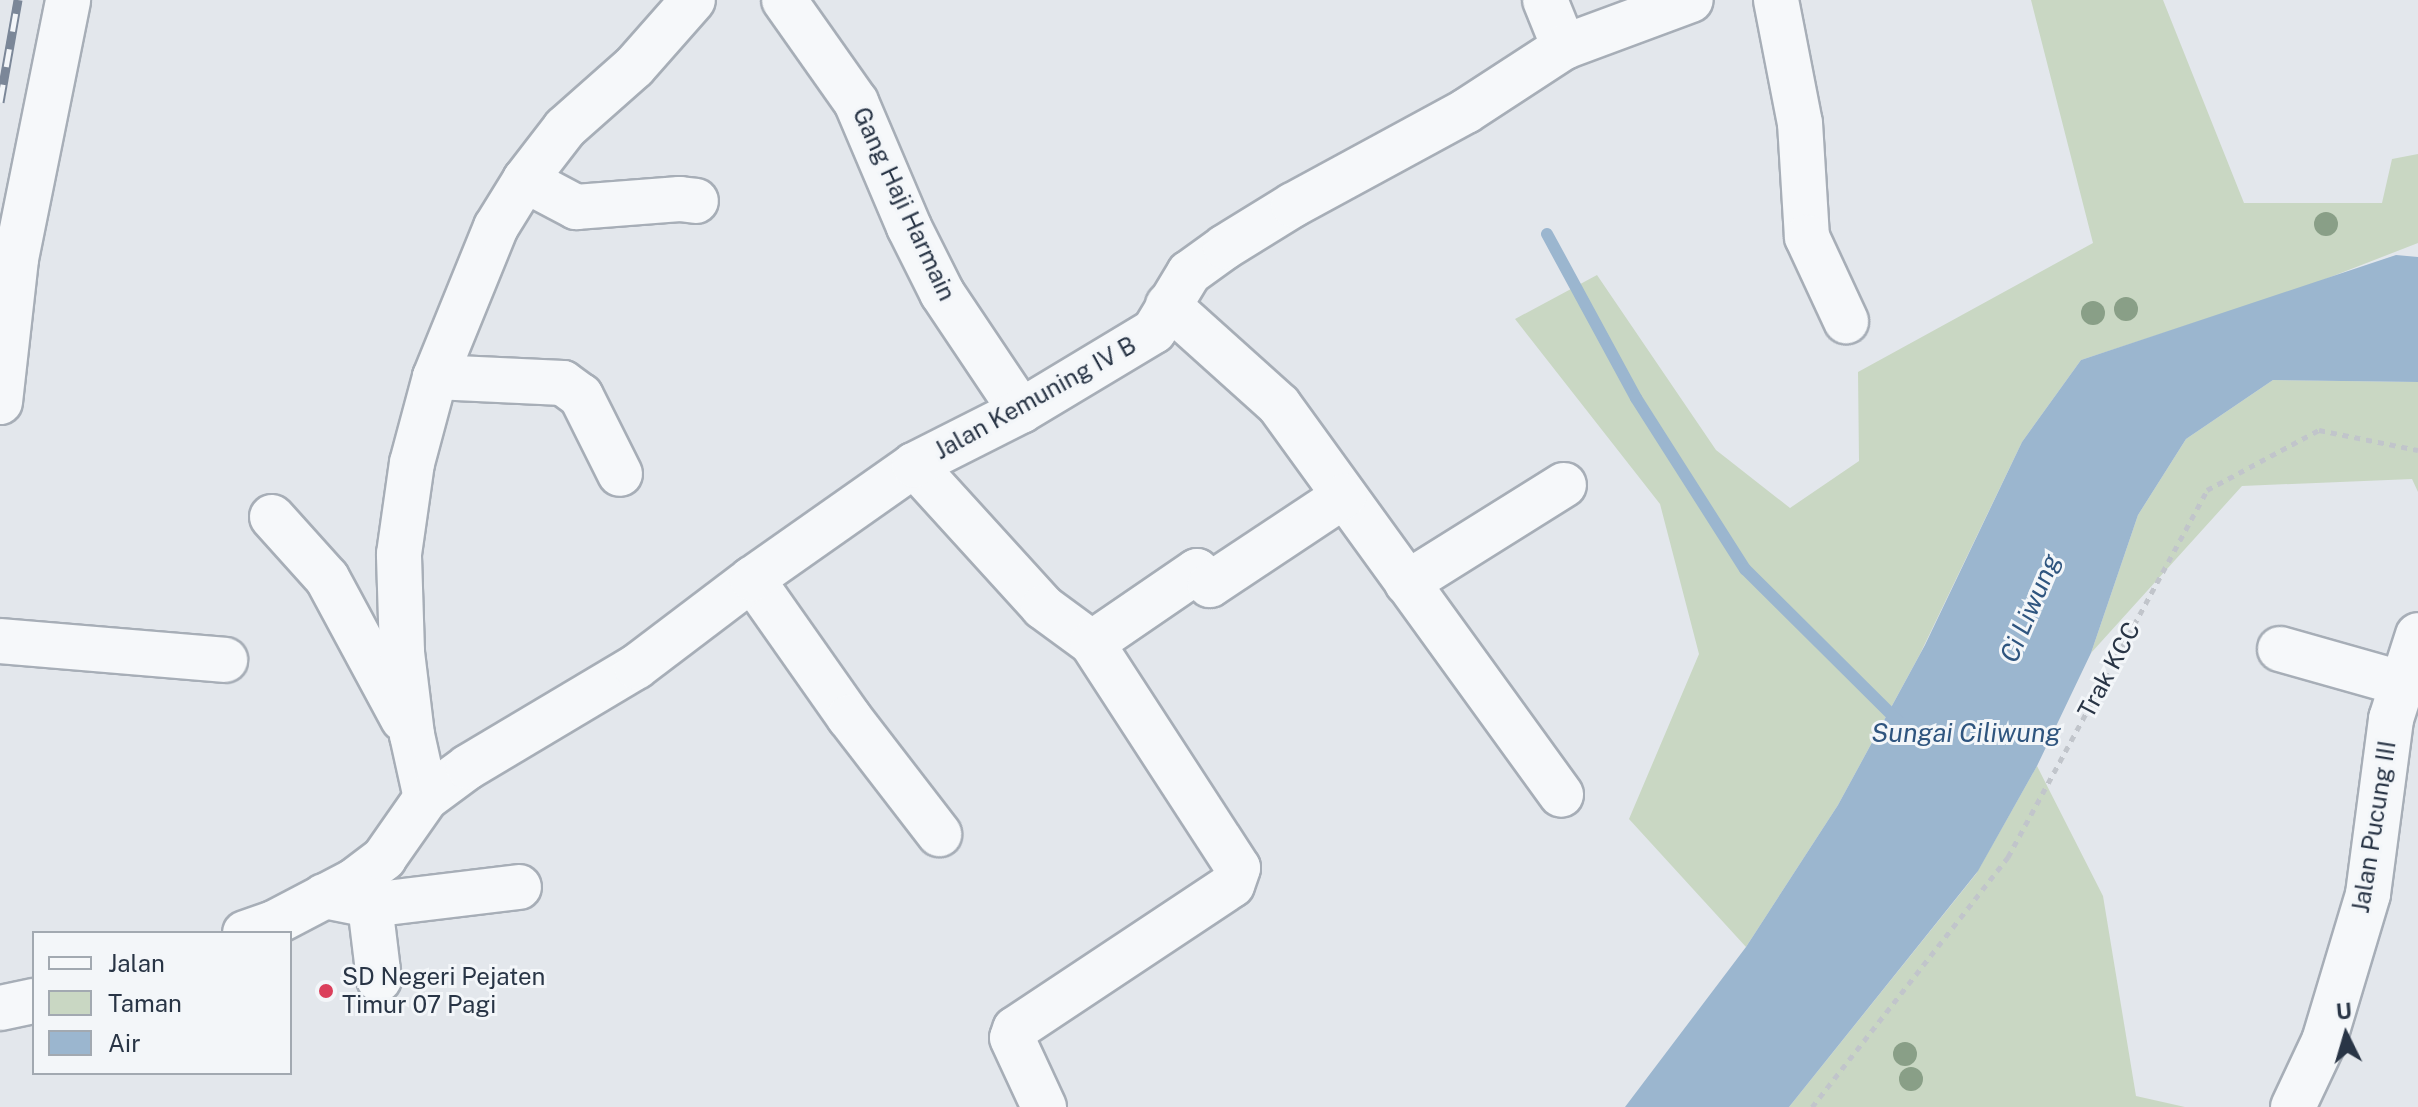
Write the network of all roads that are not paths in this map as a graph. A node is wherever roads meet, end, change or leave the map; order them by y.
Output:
1 (68, 0) edge
2 (693, 0) edge
3 (784, 0) edge
4 (1545, 0) edge
5 (1691, 0) edge
6 (1776, 0) edge
7 (1564, 47) junction
8 (525, 180) junction
9 (696, 201) dead end
10 (1168, 305) junction
11 (1846, 321) dead end
12 (435, 377) junction
13 (0, 402) edge
14 (1021, 411) junction
15 (914, 465) junction
16 (620, 474) dead end
17 (1564, 485) dead end
18 (1344, 496) junction
19 (272, 517) dead end
20 (752, 579) junction
21 (1407, 583) junction
22 (2418, 635) edge
23 (0, 641) edge
24 (1092, 643) junction
25 (2280, 649) dead end
26 (225, 660) dead end
27 (2404, 684) junction
28 (412, 735) junction
29 (2403, 737) edge
30 (1561, 795) dead end
31 (426, 798) junction
32 (939, 834) dead end
33 (519, 887) dead end
34 (324, 896) junction
35 (370, 905) junction
36 (249, 931) edge
37 (379, 979) dead end
38 (32, 1001) edge
39 (0, 1008) edge
40 (1044, 1107) edge
41 (2293, 1107) edge

1 - 13 street
2 - 8 street
3 - 14 street, Gang Haji Harmain
4 - 7 street
5 - 7 street, Jalan Kemuning IV B
6 - 11 street
7 - 10 street, Jalan Kemuning IV B
8 - 9 street
8 - 12 street
10 - 14 street, Jalan Kemuning IV B
10 - 18 street
12 - 16 street
12 - 28 street
14 - 15 street, Jalan Kemuning IV B
15 - 20 street, Jalan Kemuning IV B
15 - 24 street
17 - 21 street
18 - 21 street
18 - 24 street
19 - 28 street
20 - 31 street, Jalan Kemuning IV B
20 - 32 street
21 - 30 street
22 - 27 street, Jalan Pucung III
23 - 26 street
24 - 40 street
25 - 27 street
27 - 29 street, Jalan Pucung III
28 - 31 street
29 - 41 street, Jalan Pucung III
31 - 34 street, Jalan Kemuning IV B
33 - 35 street
34 - 35 street
34 - 36 street, Jalan Kemuning IV B
35 - 37 street
38 - 39 street

